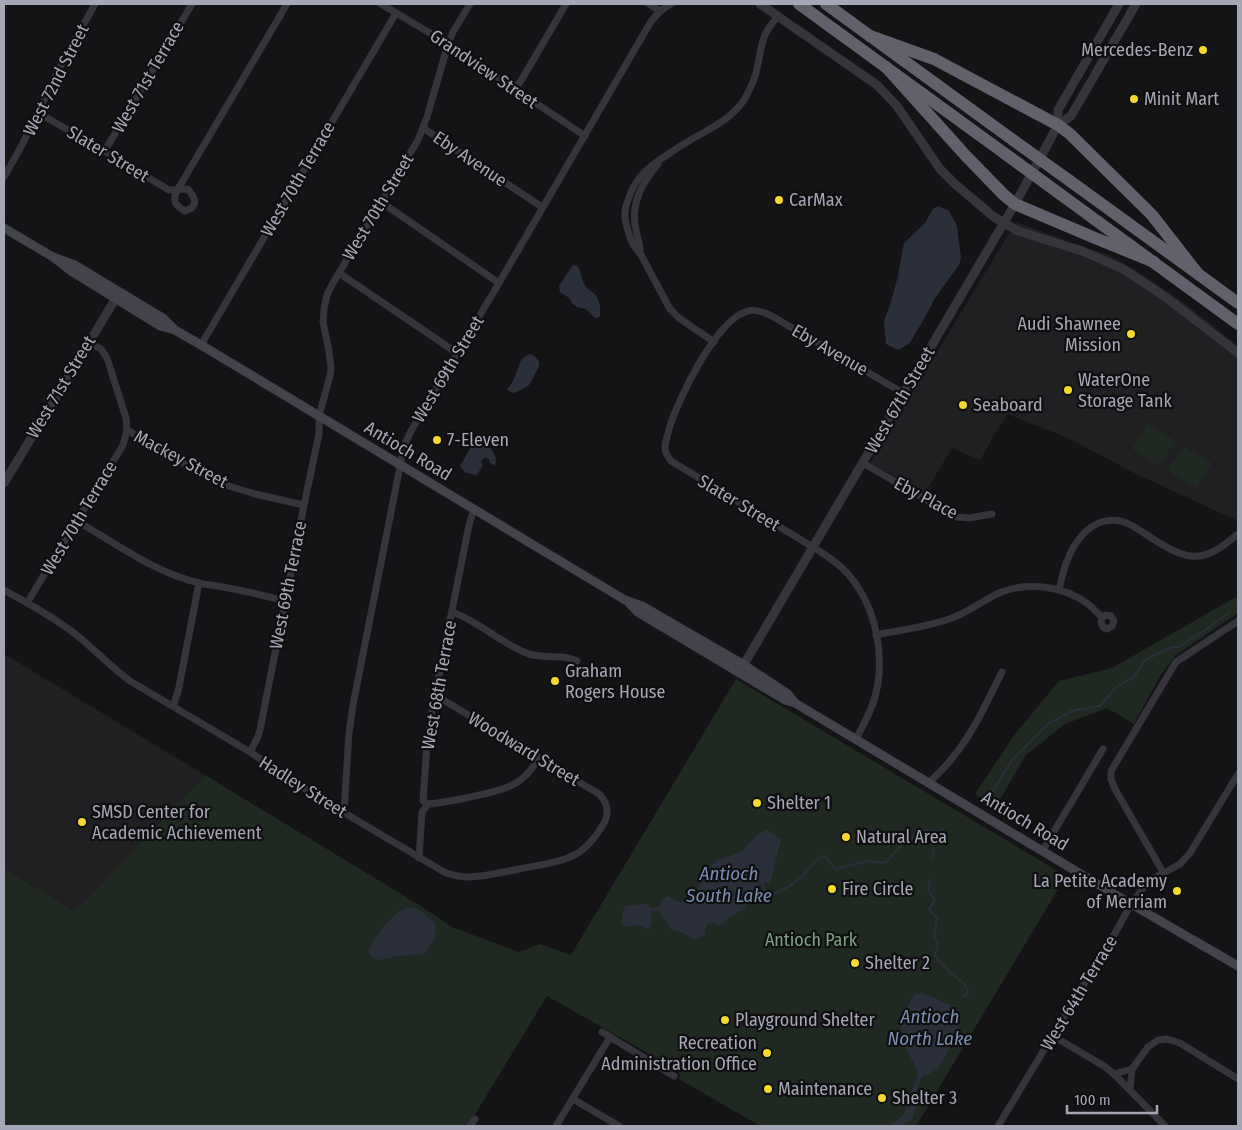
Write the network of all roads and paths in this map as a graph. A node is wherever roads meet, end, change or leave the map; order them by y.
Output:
1 (192, 4) edge
2 (287, 4) edge
3 (382, 4) edge
4 (470, 4) edge
5 (566, 4) edge
6 (649, 4) edge
7 (671, 4) edge
8 (760, 4) edge
9 (799, 4) edge
10 (826, 4) edge
11 (1119, 4) edge
12 (1136, 4) edge
13 (93, 5) edge
14 (660, 11) junction
15 (396, 12) junction
16 (778, 16) junction
17 (870, 36) junction
18 (448, 44) junction
19 (1089, 55) junction
20 (1101, 63) junction
21 (886, 68) junction
22 (515, 89) junction
23 (38, 113) junction
24 (1058, 125) junction
25 (422, 128) junction
26 (585, 136) junction
27 (104, 150) junction
28 (4, 177) edge
29 (381, 202) junction
30 (1016, 204) junction
31 (542, 207) junction
32 (1004, 223) junction
33 (4, 228) edge
34 (1154, 262) junction
35 (339, 274) junction
36 (1198, 274) junction
37 (499, 283) junction
38 (117, 295) junction
39 (1238, 303) edge
40 (1238, 324) edge
41 (89, 342) junction
42 (714, 342) junction
43 (201, 345) junction
44 (457, 353) junction
45 (1238, 353) edge
46 (904, 393) junction
47 (319, 416) junction
48 (127, 430) junction
49 (863, 463) junction
50 (400, 464) junction
51 (4, 483) edge
52 (304, 505) junction
53 (474, 509) junction
54 (992, 514) dead end
55 (77, 521) junction
56 (1238, 534) edge
57 (813, 547) junction
58 (199, 583) junction
59 (4, 590) edge
60 (1058, 590) junction
61 (625, 600) junction
62 (285, 601) junction
63 (27, 604) junction
64 (452, 612) junction
65 (1102, 617) dead end
66 (1238, 621) edge
67 (876, 635) junction
68 (578, 661) dead end
69 (744, 665) junction
70 (1002, 672) dead end
71 (739, 673) junction
72 (435, 696) junction
73 (795, 702) junction
74 (173, 706) junction
75 (856, 739) junction
76 (1102, 749) dead end
77 (250, 752) junction
78 (538, 758) junction
79 (1238, 774) edge
80 (929, 783) junction
81 (428, 804) junction
82 (608, 807) joint
83 (344, 812) junction
84 (1043, 850) junction
85 (419, 858) junction
86 (1163, 872) junction
87 (1131, 904) junction
88 (1238, 966) edge
89 (602, 1032) dead end
90 (1054, 1036) junction
91 (610, 1037) junction
92 (1132, 1069) junction
93 (1114, 1074) junction
94 (674, 1076) dead end
95 (1238, 1079) edge
96 (1130, 1090) junction
97 (573, 1098) junction
98 (475, 1119) dead end
99 (470, 1126) edge
100 (556, 1126) edge
101 (620, 1126) edge
102 (998, 1126) edge
103 (1165, 1126) edge

1 - 27 street, West 71st Terrace
2 - 27 street, Slater Street
3 - 15 street, Grandview Street
4 - 18 street, West 70th Street
5 - 22 street
6 - 14 street
7 - 14 street, West 69th Street
8 - 16 street
9 - 21 highway
10 - 17 highway
11 - 19 street, West 67th Street
12 - 20 street, West 67th Street
13 - 23 street, West 72nd Street
14 - 26 street, West 69th Street
15 - 18 street, Grandview Street
15 - 43 street, West 70th Terrace
16 - 32 street
16 - 42 street
17 - 24 highway
17 - 36 highway, bridge
18 - 22 street, Grandview Street
18 - 25 street, West 70th Street
19 - 20 street
19 - 24 street, West 67th Street
20 - 24 street, West 67th Street
21 - 30 highway
21 - 34 highway, bridge
22 - 26 street, Grandview Street
23 - 27 street, Slater Street
23 - 28 street, West 72nd Street
24 - 30 street, West 67th Street
24 - 36 highway
25 - 29 street, West 70th Street
25 - 31 street, Eby Avenue
26 - 31 street, West 69th Street
29 - 35 street, West 70th Street
29 - 37 street
30 - 32 street, West 67th Street
30 - 34 highway
31 - 37 street, West 69th Street
32 - 45 street
32 - 46 street, West 67th Street
33 - 38 main road, Antioch Road
34 - 40 highway
35 - 44 street
35 - 47 street, West 70th Street
36 - 39 highway
37 - 44 street, West 69th Street
38 - 41 street, West 71st Street
38 - 43 main road, Antioch Road
41 - 48 street, Mackey Street
41 - 51 street, West 71st Street
42 - 46 street, Eby Avenue
42 - 57 street, Slater Street
43 - 47 main road, Antioch Road
44 - 50 street, West 69th Street
46 - 49 street, West 67th Street
47 - 50 main road, Antioch Road
47 - 52 street, West 69th Terrace
48 - 52 street, Mackey Street
48 - 55 street, West 70th Terrace
49 - 54 street, Eby Place
49 - 57 street, West 67th Street
50 - 53 main road, Antioch Road
50 - 83 street, West 69th Street
52 - 62 street, West 69th Terrace
53 - 61 main road, Antioch Road
53 - 64 street, West 68th Terrace
55 - 58 street
55 - 63 street, West 70th Terrace
56 - 60 street
57 - 67 street, Slater Street
57 - 69 street, West 67th Street
58 - 62 street
58 - 74 street
59 - 63 street, Hadley Street
60 - 65 street
60 - 67 street
61 - 69 main road, Antioch Road
61 - 71 main road, Antioch Road
62 - 77 street, West 69th Terrace
63 - 74 street, Hadley Street
64 - 68 street
64 - 72 street, West 68th Terrace
66 - 86 street
67 - 75 street, Slater Street
69 - 71 street, West 67th Street
69 - 73 main road, Antioch Road
70 - 80 street
71 - 73 main road, Antioch Road
72 - 78 street, Woodward Street
72 - 81 street, West 68th Terrace
73 - 75 main road, Antioch Road
74 - 77 street, Hadley Street
75 - 80 main road, Antioch Road
76 - 84 street
77 - 83 street, Hadley Street
78 - 81 street
78 - 82 street, Woodward Street
79 - 86 street, West 64th Terrace
80 - 84 main road, Antioch Road
81 - 85 street, West 68th Terrace
82 - 85 street, Hadley Street
83 - 85 street, Hadley Street
84 - 87 main road, Antioch Road
86 - 87 street, West 64th Terrace
87 - 88 main road, Antioch Road
87 - 90 street, West 64th Terrace
89 - 91 street
90 - 93 street
90 - 102 street, West 64th Terrace
91 - 94 street
91 - 97 street
92 - 93 street
92 - 95 street
92 - 96 street
93 - 96 street
96 - 103 street
97 - 100 street
97 - 101 street
98 - 99 street

